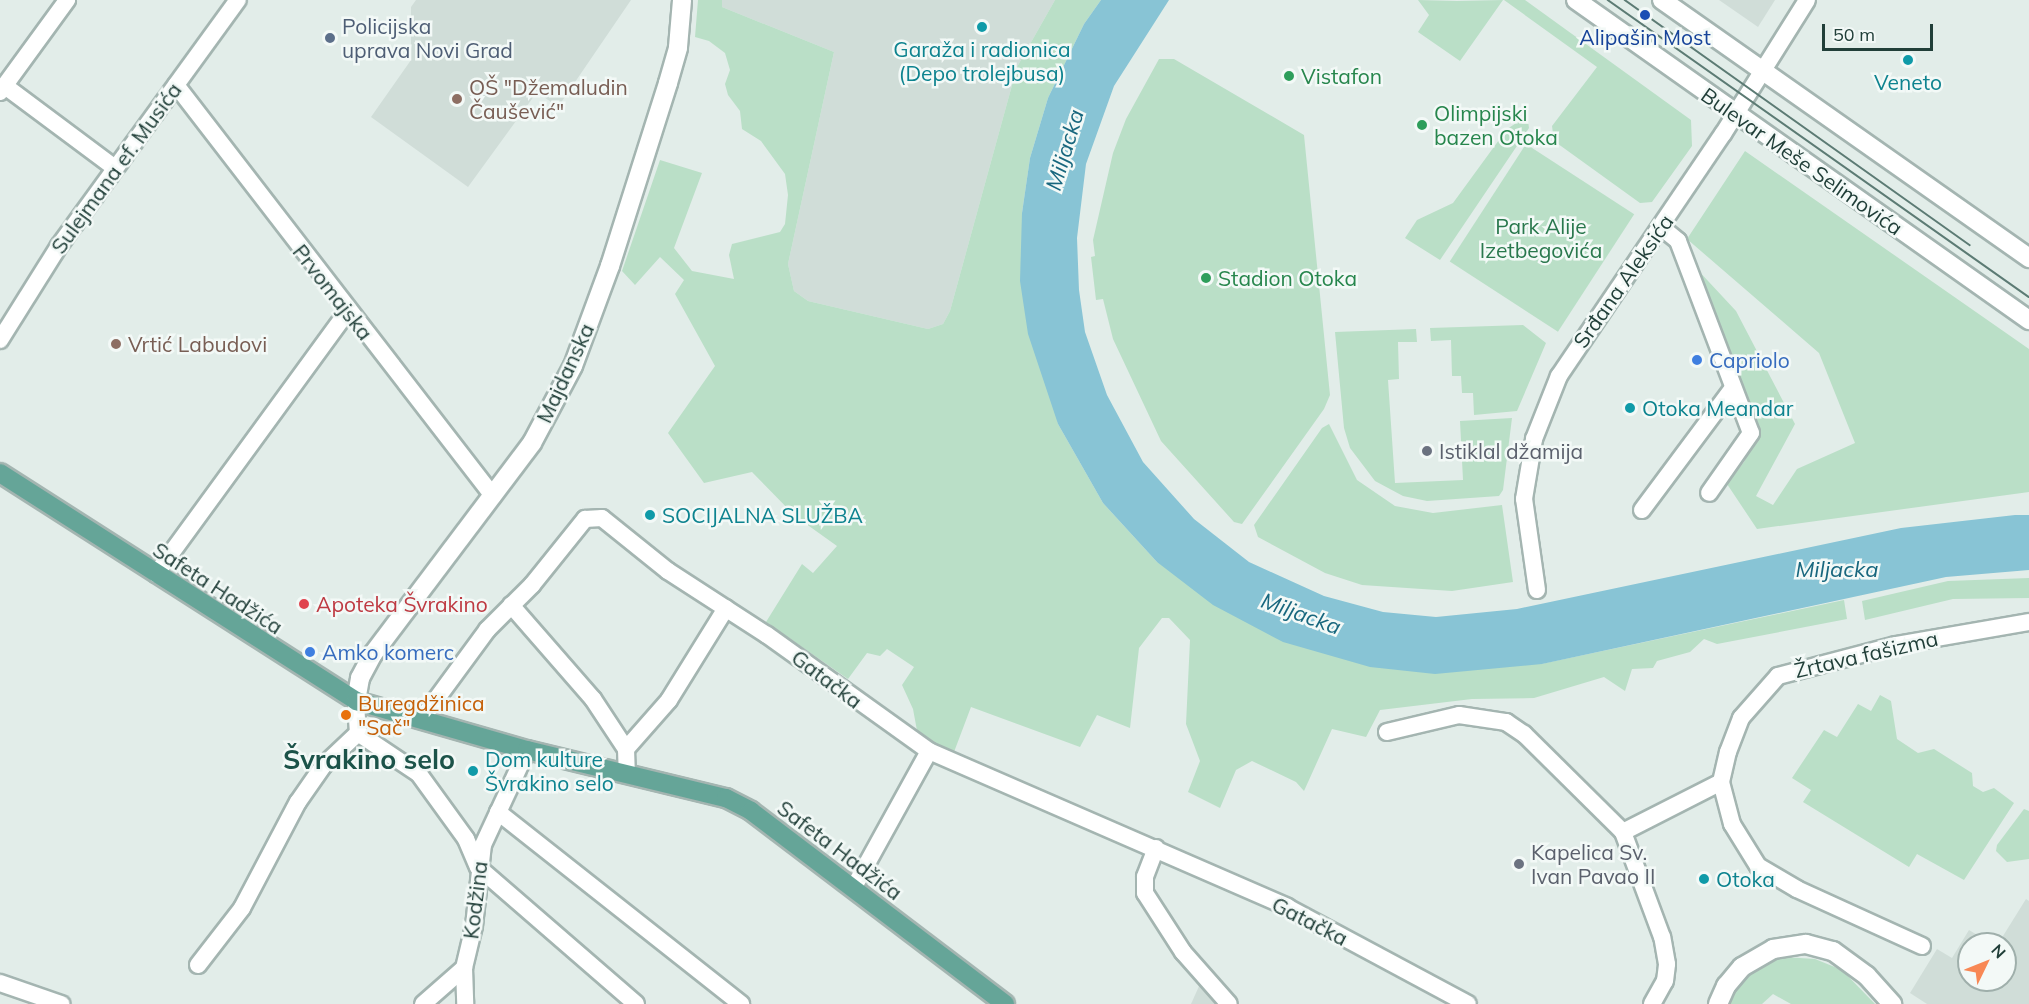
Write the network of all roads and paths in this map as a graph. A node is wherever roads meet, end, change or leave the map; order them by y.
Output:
1 (67, 0) edge
2 (238, 0) edge
3 (682, 0) edge
4 (1576, 0) edge
5 (1662, 0) edge
6 (1807, 0) edge
7 (1761, 68) junction
8 (176, 85) junction
9 (3, 89) edge
10 (1734, 114) junction
11 (115, 168) junction
12 (1661, 227) junction
13 (2029, 258) edge
14 (348, 311) junction
15 (2029, 320) edge
16 (0, 340) edge
17 (1733, 388) junction
18 (0, 473) edge
19 (1709, 493) dead end
20 (493, 496) junction
21 (1642, 510) dead end
22 (156, 574) junction
23 (1537, 590) dead end
24 (511, 605) junction
25 (726, 608) junction
26 (2029, 622) edge
27 (357, 701) junction
28 (422, 720) junction
29 (1387, 732) dead end
30 (357, 733) junction
31 (626, 748) junction
32 (527, 750) junction
33 (929, 751) junction
34 (627, 774) junction
35 (1721, 782) junction
36 (498, 812) junction
37 (1623, 832) junction
38 (1156, 848) junction
39 (478, 867) junction
40 (854, 887) junction
41 (1922, 945) dead end
42 (198, 965) dead end
43 (464, 968) junction
44 (0, 983) edge
45 (1463, 1003) edge
46 (61, 1004) edge
47 (423, 1004) edge
48 (465, 1004) edge
49 (636, 1004) edge
50 (741, 1004) edge
51 (1005, 1004) edge
52 (1229, 1004) edge
53 (1652, 1004) edge
54 (1718, 1004) edge
55 (1892, 1004) edge

1 - 9 street
2 - 8 street, Sulejmana ef. Musića
3 - 20 main road, Majdanska
4 - 10 main road, Bulevar Meše Selimovića
5 - 7 main road
6 - 7 street, Srđana Aleksića
7 - 10 street, Srđana Aleksića
7 - 13 main road
8 - 11 street, Sulejmana ef. Musića
8 - 14 street, Prvomajska
9 - 11 street
10 - 12 street, Srđana Aleksića
10 - 15 main road, Bulevar Meše Selimovića
11 - 16 street, Sulejmana ef. Musića
12 - 17 street
12 - 23 street, Srđana Aleksića
14 - 20 street, Prvomajska
14 - 22 street
17 - 19 street
17 - 21 street
18 - 22 main road, Safeta Hadžića
20 - 27 main road, Majdanska
22 - 27 main road, Safeta Hadžića
24 - 25 street, Gatačka
24 - 28 street
24 - 31 street
25 - 31 street
25 - 33 street, Gatačka
26 - 35 street, Žrtava fašizma
27 - 28 main road, Safeta Hadžića
27 - 30 street
28 - 32 main road, Safeta Hadžića
29 - 37 street
30 - 39 street
30 - 42 street
31 - 34 street
32 - 34 main road, Safeta Hadžića
32 - 36 street, Kodžina
33 - 38 street, Gatačka
33 - 40 street
34 - 40 main road, Safeta Hadžića
35 - 37 street
35 - 41 street
36 - 39 street, Kodžina
36 - 50 street
37 - 53 street
38 - 45 street, Gatačka
38 - 52 street
39 - 43 street, Kodžina
39 - 49 street
40 - 51 main road, Safeta Hadžića
43 - 47 street, Kodžina
43 - 48 street
44 - 46 street
54 - 55 main road

